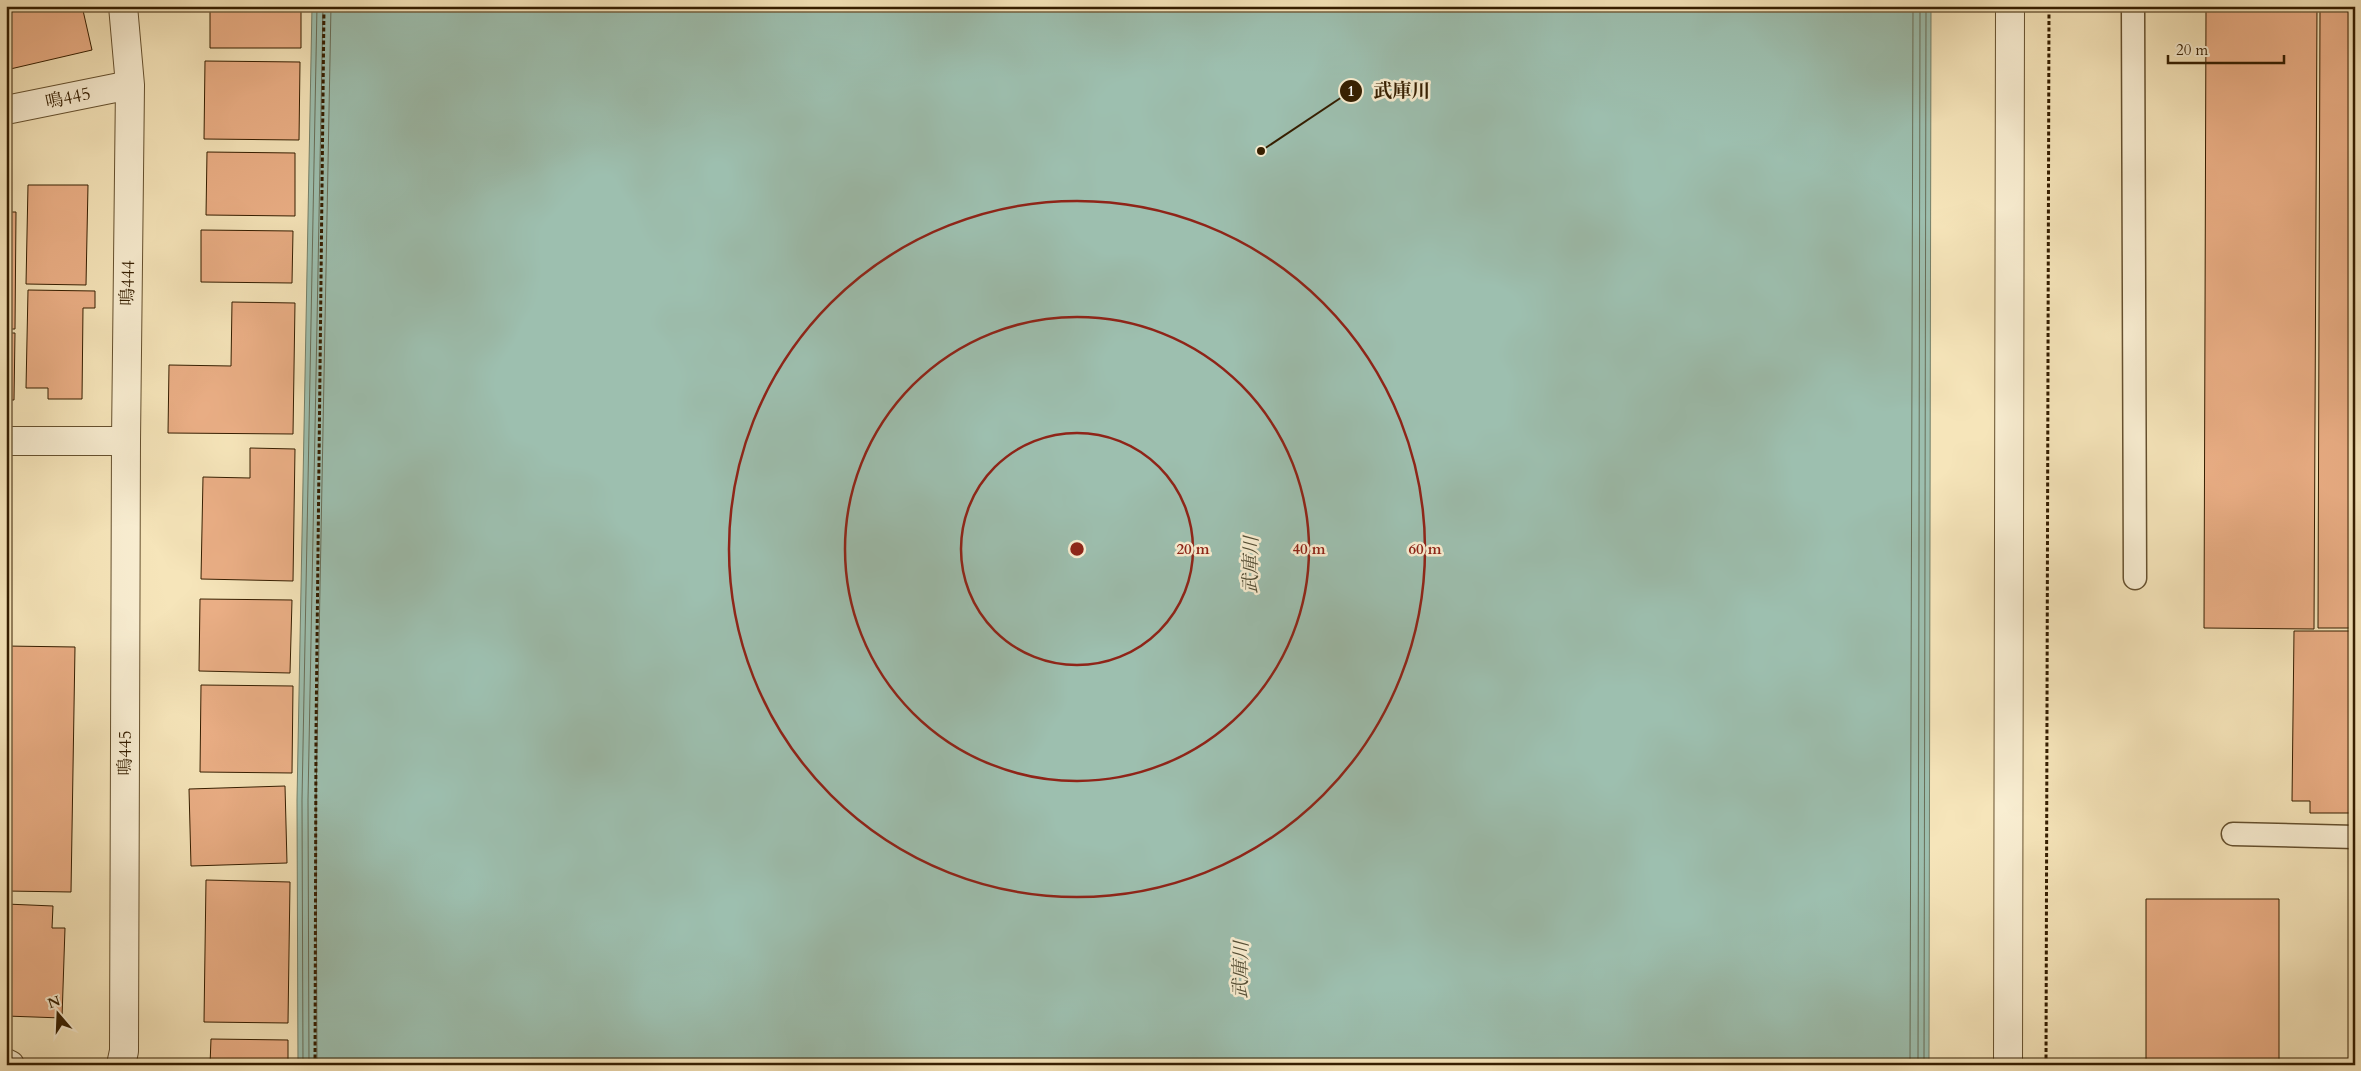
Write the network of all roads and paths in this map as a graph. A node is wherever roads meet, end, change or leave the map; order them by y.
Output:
1 (123, 6) edge
2 (324, 6) edge
3 (2010, 6) edge
4 (2048, 6) edge
5 (2133, 6) edge
6 (130, 85) junction
7 (6, 110) edge
8 (6, 441) edge
9 (126, 441) junction
10 (2135, 578) dead end
11 (2233, 834) dead end
12 (2355, 837) edge
13 (6, 1063) edge
14 (10, 1065) edge
15 (121, 1065) edge
16 (315, 1065) edge
17 (2008, 1065) edge
18 (2046, 1065) edge

1 - 6 street, 鳴444
2 - 16 path
3 - 17 street
4 - 18 path
5 - 10 lane
6 - 7 street, 鳴445
6 - 9 street, 鳴444
8 - 9 street
9 - 15 street, 鳴445
11 - 12 lane
13 - 14 street

